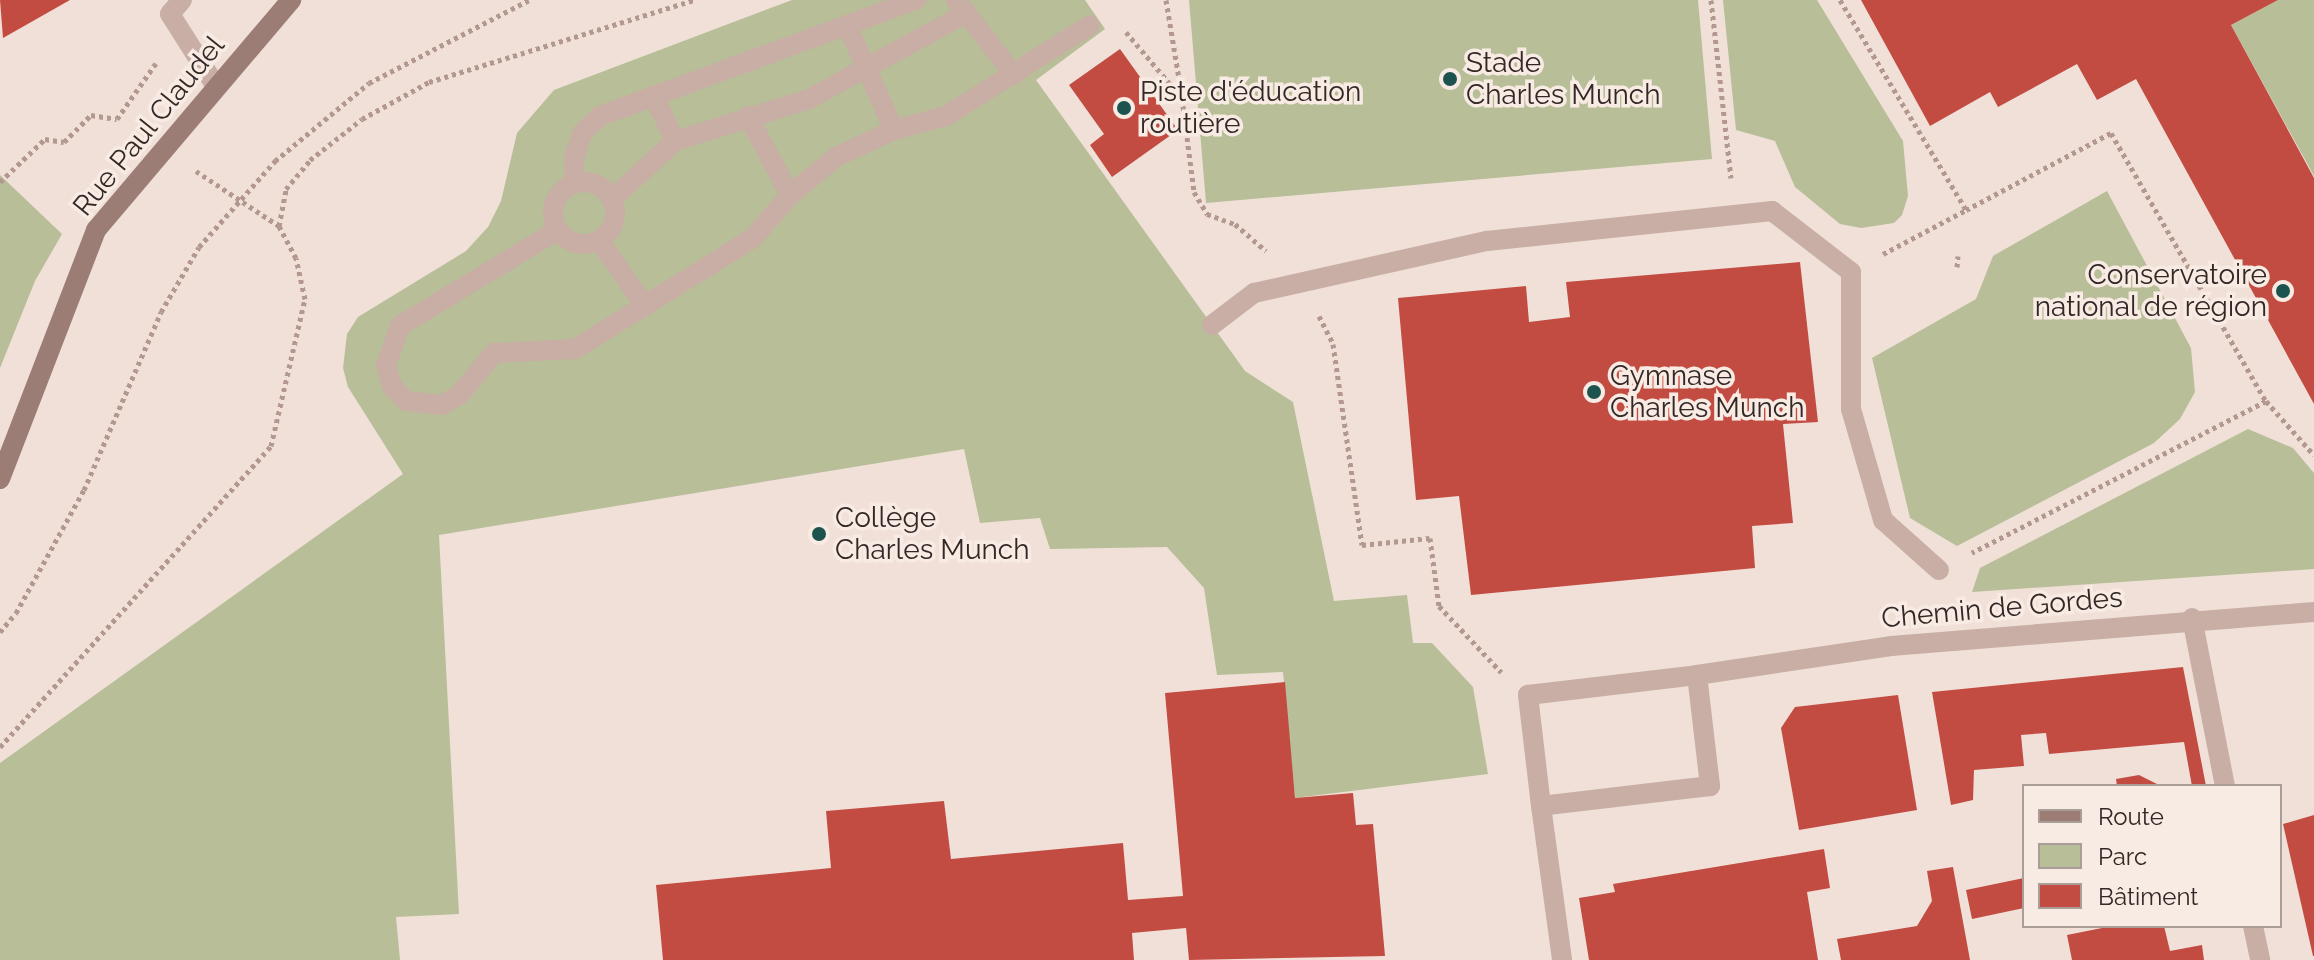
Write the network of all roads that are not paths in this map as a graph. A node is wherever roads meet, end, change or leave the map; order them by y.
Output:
1 (182, 0) edge
2 (291, 0) edge
3 (916, 0) edge
4 (962, 7) edge
5 (847, 25) junction
6 (1090, 25) dead end
7 (869, 70) junction
8 (1014, 75) junction
9 (215, 85) junction
10 (654, 96) junction
11 (748, 116) junction
12 (894, 130) junction
13 (675, 141) junction
14 (574, 183) junction
15 (790, 195) junction
16 (612, 199) junction
17 (556, 231) junction
18 (601, 243) junction
19 (645, 306) junction
20 (1212, 325) dead end
21 (0, 479) edge
22 (1939, 570) road end
23 (2314, 612) edge
24 (2192, 618) junction
25 (1697, 675) junction
26 (2225, 784) edge
27 (1541, 806) junction
28 (2253, 928) edge
29 (1562, 960) edge
30 (2260, 960) edge

1 - 9 street
2 - 9 main road, Rue Paul Claudel
3 - 5 street
4 - 7 street
4 - 8 street
5 - 7 street
5 - 10 street
6 - 8 street
7 - 11 street
7 - 12 street
8 - 12 street
9 - 21 main road, Rue Paul Claudel
10 - 13 street
10 - 14 street
11 - 13 street
11 - 15 street
12 - 15 street
13 - 16 street
14 - 16 street
14 - 17 street
15 - 19 street
16 - 18 street
17 - 18 street
17 - 19 street
18 - 19 street
20 - 22 street
23 - 24 street, Chemin de Gordes
24 - 25 street, Chemin de Gordes
24 - 26 street
25 - 27 street, Chemin de Gordes
25 - 27 street
27 - 29 street
28 - 30 street

